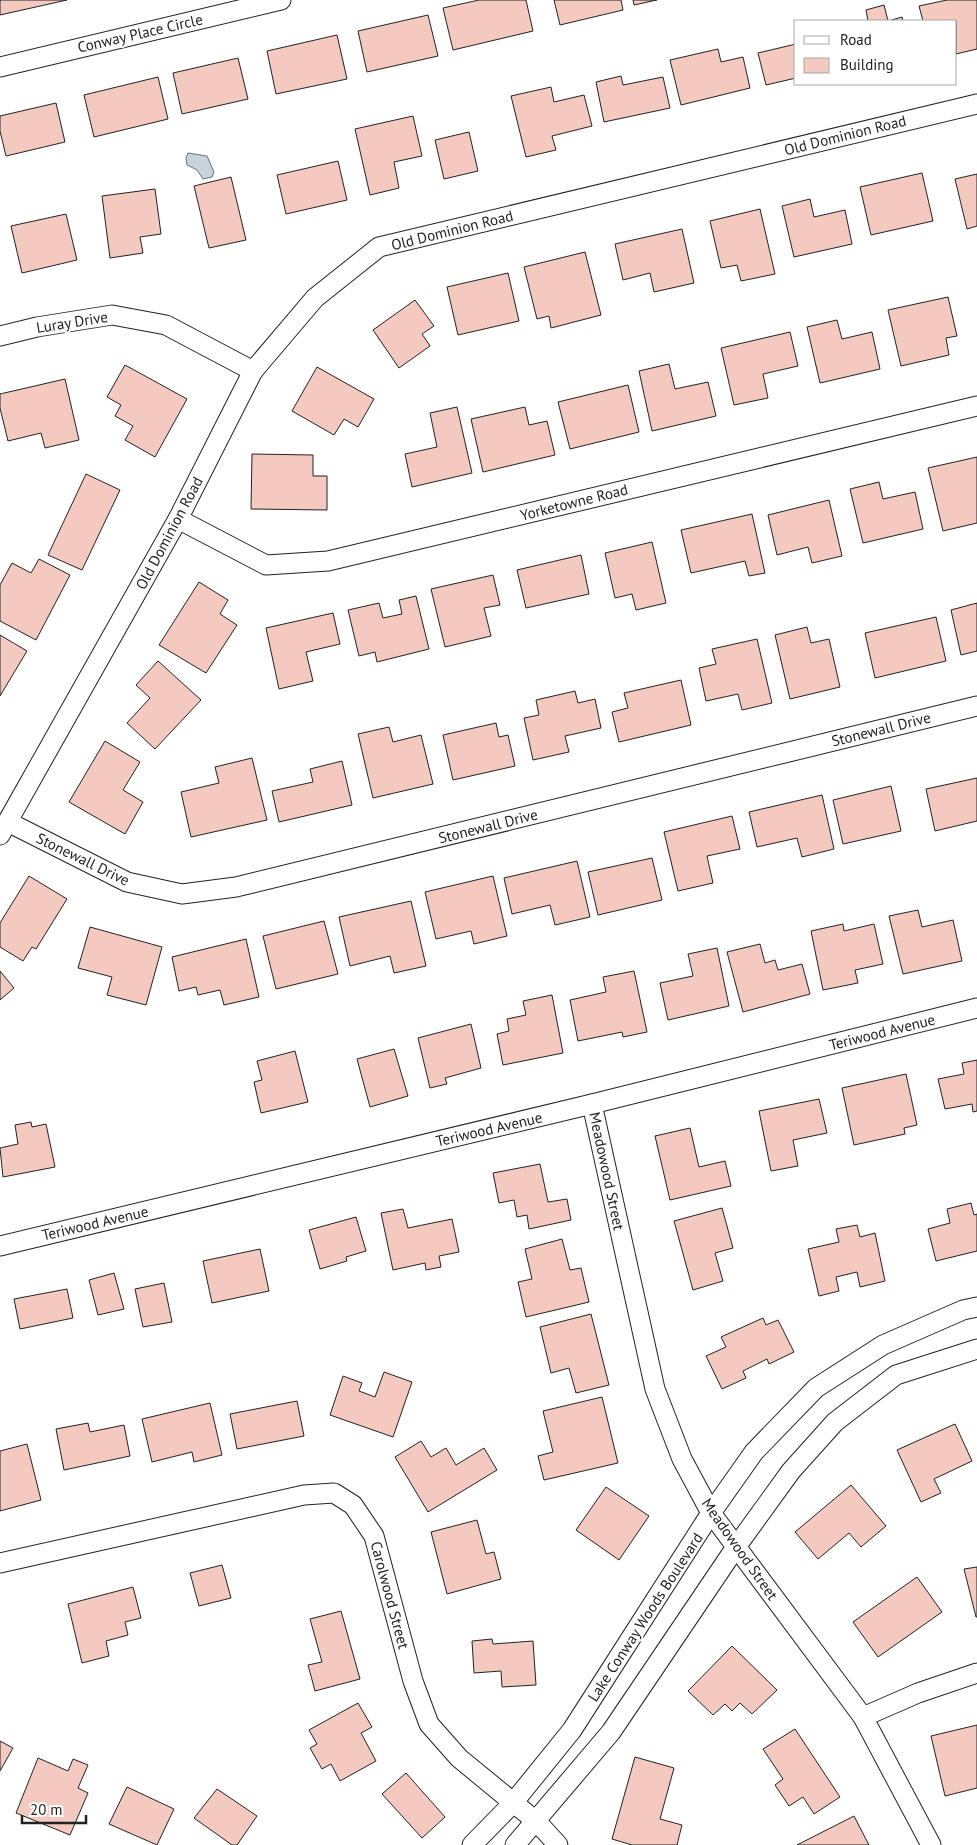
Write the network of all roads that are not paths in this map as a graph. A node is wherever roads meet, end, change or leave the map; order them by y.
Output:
1 (281, 0) edge
2 (0, 67) edge
3 (977, 104) edge
4 (0, 336) edge
5 (253, 370) junction
6 (977, 406) edge
7 (178, 519) junction
8 (977, 706) edge
9 (4, 828) edge
10 (977, 1008) edge
11 (592, 1104) junction
12 (0, 1246) edge
13 (977, 1308) edge
14 (977, 1349) edge
15 (711, 1513) junction
16 (736, 1547) junction
17 (0, 1563) edge
18 (977, 1673) edge
19 (863, 1716) junction
20 (513, 1803) junction
21 (537, 1822) junction
22 (472, 1845) edge
23 (515, 1845) edge
24 (558, 1845) edge
25 (931, 1845) edge

1 - 2 street, Conway Place Circle
3 - 5 street, Old Dominion Road
4 - 5 street, Luray Drive
5 - 7 street, Old Dominion Road
6 - 7 street, Yorketowne Road
7 - 9 street, Old Dominion Road
8 - 9 street, Stonewall Drive
10 - 11 street, Teriwood Avenue
11 - 12 street, Teriwood Avenue
11 - 15 street, Meadowood Street
13 - 15 street, Lake Conway Woods Boulevard
14 - 16 street
15 - 16 street, Meadowood Street
15 - 20 street, Lake Conway Woods Boulevard
16 - 19 street, Meadowood Street
16 - 21 street
17 - 20 street, Carolwood Street
18 - 19 street
19 - 25 street, Meadowood Street
20 - 21 street, Carolwood Street
20 - 22 street, Lake Conway Woods Boulevard
21 - 23 street
21 - 24 street, Carolwood Street

